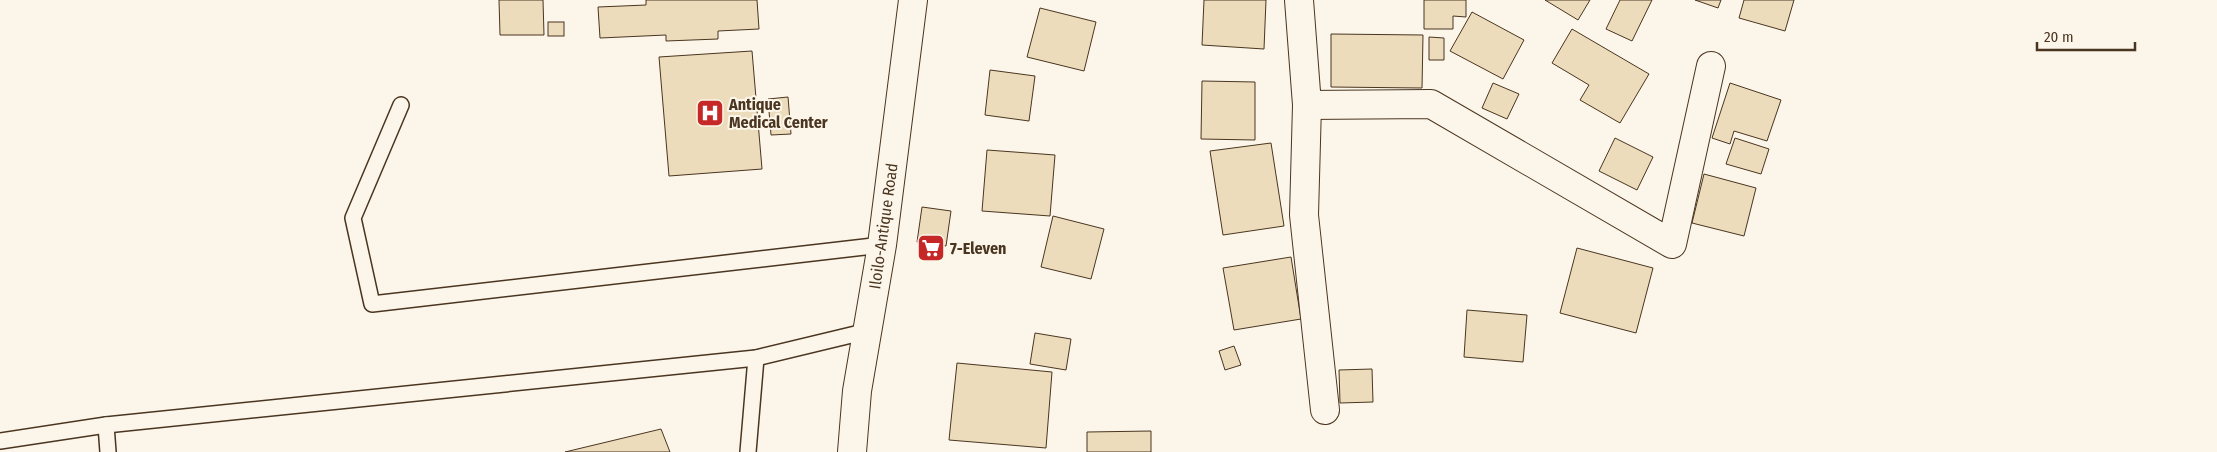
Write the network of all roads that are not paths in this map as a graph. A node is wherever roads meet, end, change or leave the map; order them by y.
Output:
1 (913, 0) edge
2 (1299, 0) edge
3 (1711, 66) dead end
4 (401, 105) dead end
5 (1307, 105) junction
6 (882, 245) junction
7 (868, 331) junction
8 (756, 358) junction
9 (1325, 410) dead end
10 (106, 425) junction
11 (0, 441) edge
12 (108, 452) edge
13 (748, 452) edge
14 (852, 452) edge

1 - 6 street, Iloilo-Antique Road
2 - 5 street
3 - 5 street
4 - 6 lane
5 - 9 street
6 - 7 street, Iloilo-Antique Road
7 - 8 lane
7 - 14 street, Iloilo-Antique Road
8 - 10 lane
8 - 13 lane
10 - 11 lane
10 - 12 lane

